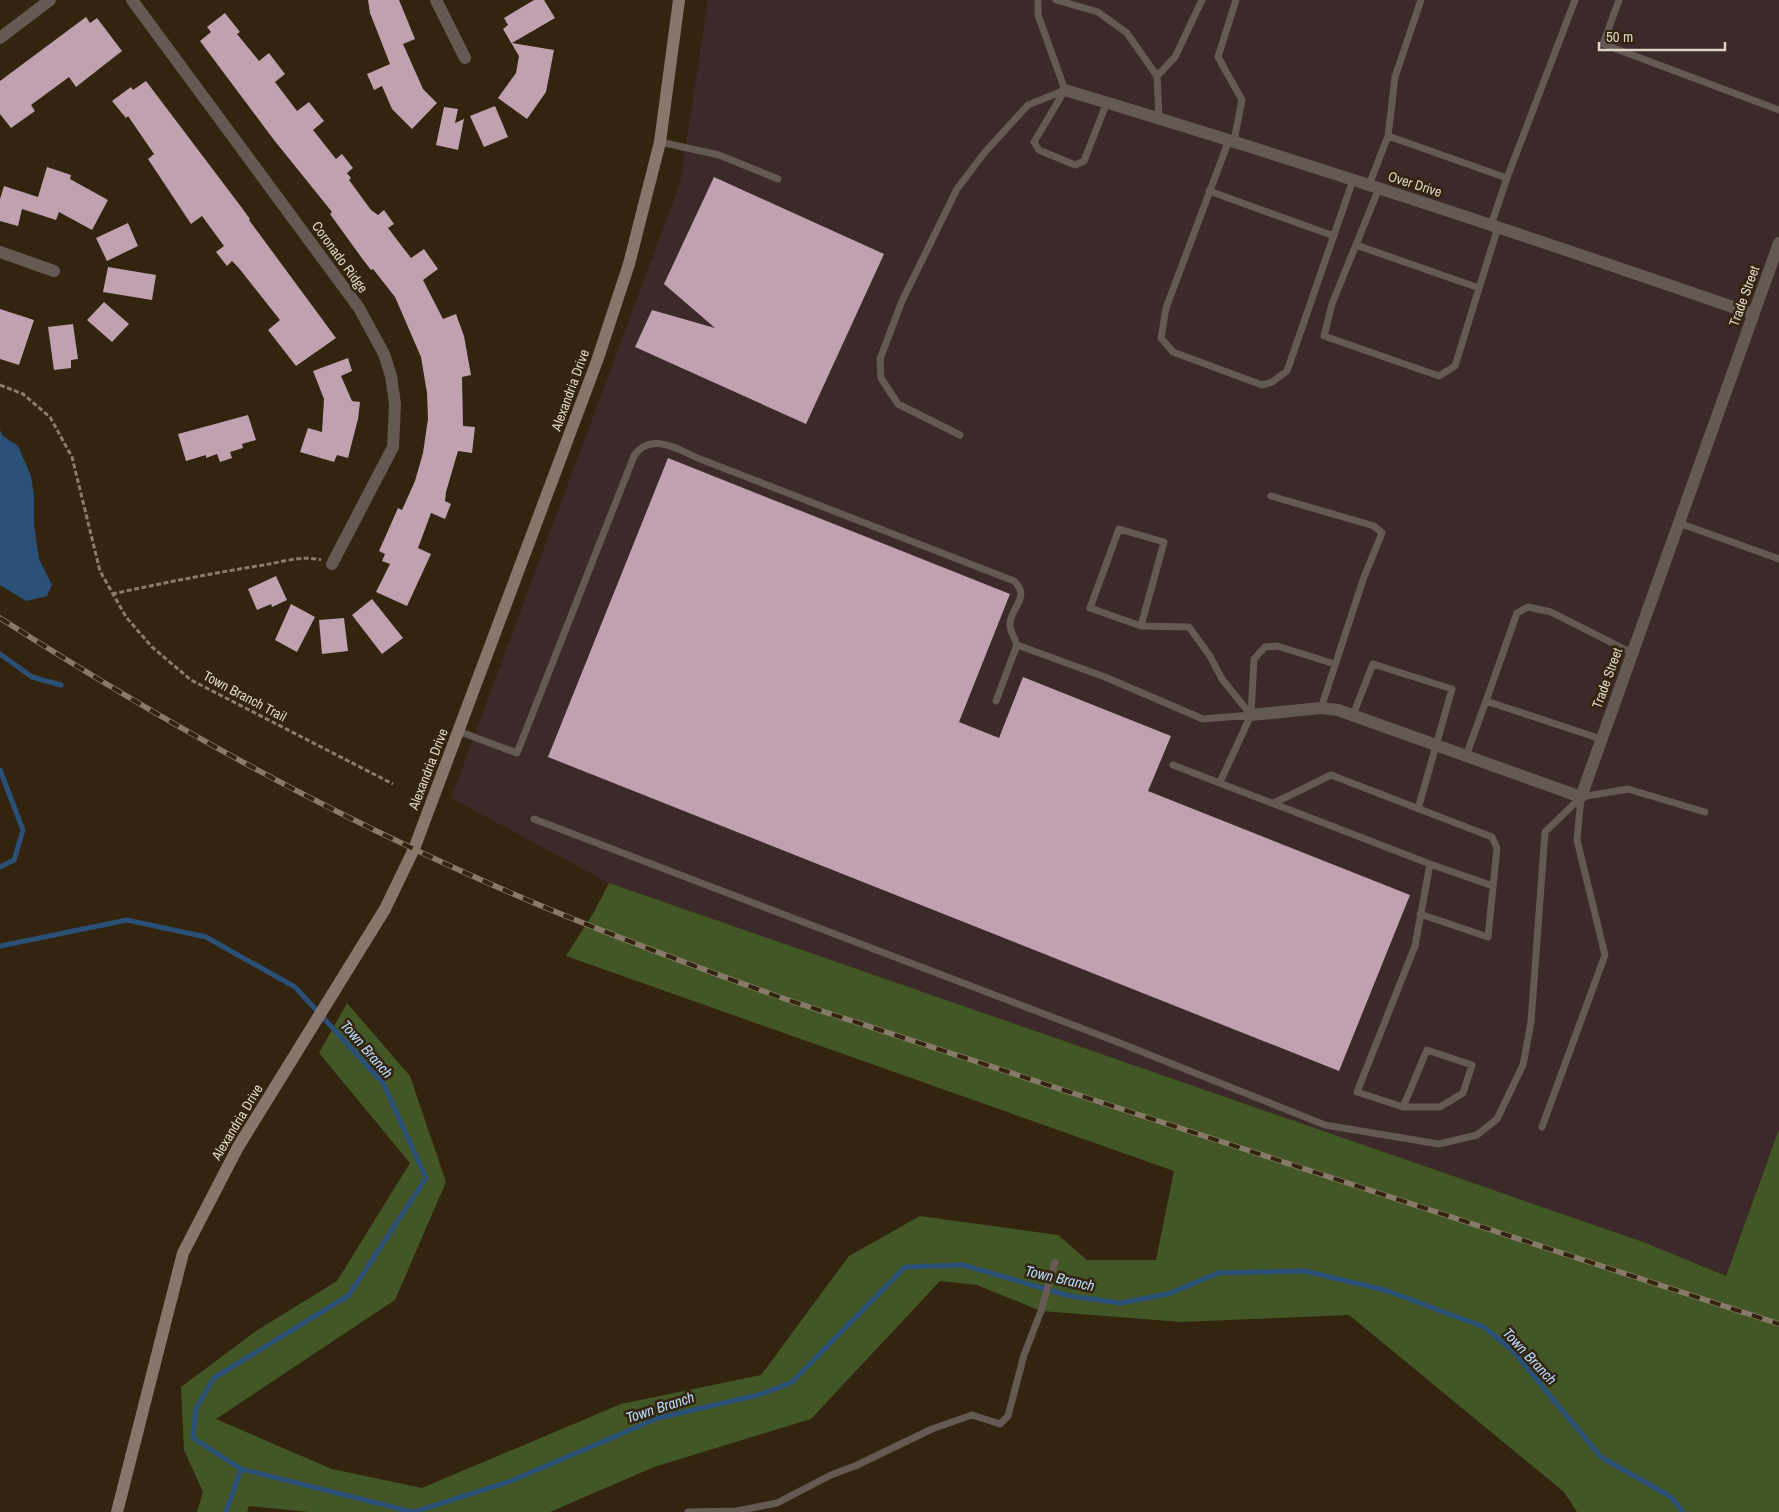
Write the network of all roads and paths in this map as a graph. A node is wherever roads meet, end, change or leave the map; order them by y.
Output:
1 (50, 0) edge
2 (132, 0) edge
3 (436, 0) edge
4 (679, 0) edge
5 (1038, 0) edge
6 (1056, 0) edge
7 (1202, 0) edge
8 (1236, 0) edge
9 (1421, 0) edge
10 (1575, 0) edge
11 (1619, 0) edge
12 (0, 38) edge
13 (464, 58) dead end
14 (1157, 76) junction
15 (1064, 90) junction
16 (1107, 102) junction
17 (1779, 110) edge
18 (1159, 118) junction
19 (1388, 136) junction
20 (1231, 141) junction
21 (660, 142) junction
22 (1507, 178) junction
23 (778, 179) dead end
24 (1353, 180) junction
25 (1374, 187) junction
26 (1209, 192) junction
27 (1495, 226) junction
28 (1334, 236) junction
29 (1779, 243) edge
30 (1356, 245) junction
31 (0, 252) edge
32 (54, 270) dead end
33 (1479, 288) junction
34 (1753, 314) junction
35 (0, 385) edge
36 (960, 435) dead end
37 (1271, 496) dead end
38 (1678, 523) junction
39 (1779, 559) edge
40 (332, 564) joint
41 (112, 594) junction
42 (1141, 626) junction
43 (1017, 645) junction
44 (1632, 653) junction
45 (1335, 664) junction
46 (1486, 701) junction
47 (996, 702) dead end
48 (1321, 708) junction
49 (1251, 715) junction
50 (1353, 715) junction
51 (458, 731) junction
52 (1601, 739) junction
53 (1436, 745) junction
54 (1466, 756) junction
55 (1172, 765) dead end
56 (1220, 782) junction
57 (393, 784) dead end
58 (1581, 797) junction
59 (1274, 802) junction
60 (1418, 809) junction
61 (1705, 812) dead end
62 (534, 819) dead end
63 (1430, 864) junction
64 (1493, 886) junction
65 (1420, 914) junction
66 (1403, 1107) junction
67 (1542, 1127) dead end
68 (1055, 1262) dead end
69 (117, 1512) edge
70 (688, 1512) edge

1 - 12 street
2 - 40 street, Coronado Ridge
3 - 13 street
4 - 21 street, Alexandria Drive
5 - 15 lane
6 - 14 lane
7 - 14 lane
8 - 20 lane
9 - 19 lane
10 - 22 lane
11 - 17 lane
14 - 18 lane
15 - 16 street, Over Drive
15 - 16 lane
15 - 36 lane
16 - 18 street, Over Drive
18 - 20 street, Over Drive
19 - 22 lane
19 - 25 lane
20 - 24 street, Over Drive
20 - 26 lane
21 - 23 lane
21 - 51 street, Alexandria Drive
22 - 27 lane
24 - 25 street, Over Drive
24 - 28 lane
25 - 27 street, Over Drive
25 - 30 lane
26 - 28 lane
26 - 28 lane
27 - 33 lane
27 - 34 street, Over Drive
29 - 34 street, Trade Street
30 - 33 lane
30 - 33 lane
31 - 32 street
34 - 38 street, Trade Street
35 - 41 path, Town Branch Trail
37 - 45 lane
38 - 39 lane
38 - 44 street, Trade Street
40 - 41 path
41 - 57 path, Town Branch Trail
42 - 42 lane
42 - 49 lane
43 - 47 lane
43 - 49 lane
43 - 51 lane
44 - 46 lane
44 - 52 street, Trade Street
45 - 48 lane
45 - 49 lane
46 - 52 lane
46 - 54 lane
48 - 49 street
48 - 50 street
49 - 56 lane
50 - 53 street
50 - 53 lane
51 - 69 street, Alexandria Drive
52 - 58 street, Trade Street
53 - 54 street
53 - 60 lane
54 - 58 street
55 - 56 lane
56 - 59 lane
58 - 61 lane
58 - 62 lane
58 - 67 lane
59 - 60 lane
59 - 63 lane
60 - 64 lane
63 - 64 lane
63 - 65 lane
64 - 65 lane
65 - 66 lane
66 - 66 lane
68 - 70 lane

